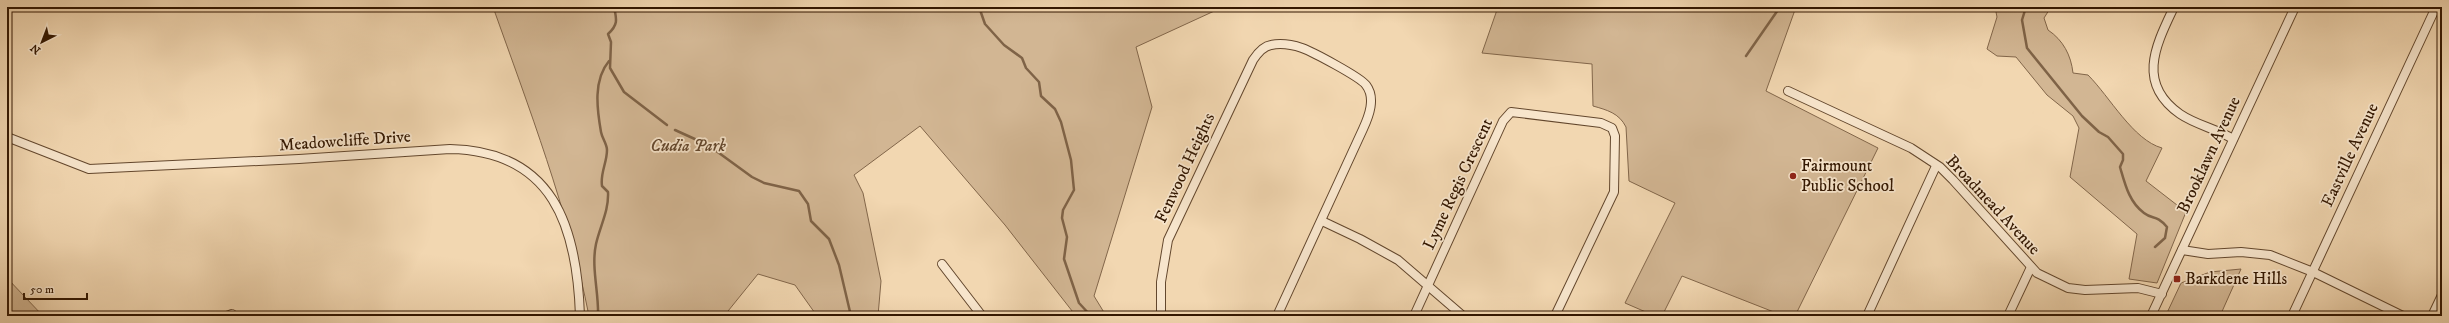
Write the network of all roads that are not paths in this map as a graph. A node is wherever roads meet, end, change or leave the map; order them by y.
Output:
1 (2174, 7) edge
2 (2294, 7) edge
3 (2436, 7) edge
4 (1788, 91) dead end
5 (7, 137) edge
6 (2233, 139) junction
7 (1936, 166) junction
8 (1322, 221) junction
9 (2182, 250) junction
10 (942, 264) dead end
11 (2031, 267) junction
12 (2313, 272) junction
13 (1428, 285) junction
14 (2162, 294) junction
15 (2442, 295) edge
16 (580, 316) edge
17 (982, 316) edge
18 (1161, 316) edge
19 (1277, 316) edge
20 (1414, 316) edge
21 (1463, 316) edge
22 (1555, 316) edge
23 (1867, 316) edge
24 (2008, 316) edge
25 (2151, 316) edge
26 (2292, 316) edge
27 (2403, 316) edge
28 (2432, 316) edge

1 - 6 street
2 - 6 street, Brooklawn Avenue
3 - 12 street, Eastville Avenue
4 - 7 street, Broadmead Avenue
5 - 16 street, Meadowcliffe Drive
6 - 9 street, Brooklawn Avenue
7 - 11 street, Broadmead Avenue
7 - 23 street
8 - 13 street
8 - 18 street, Fenwood Heights
8 - 19 street
9 - 12 street
9 - 14 street, Brooklawn Avenue
10 - 17 street
11 - 14 street, Broadmead Avenue
11 - 24 street
12 - 26 street, Eastville Avenue
12 - 27 street
13 - 20 street
13 - 21 street
13 - 22 street, Lyme Regis Crescent
14 - 25 street, Brooklawn Avenue
15 - 28 street

